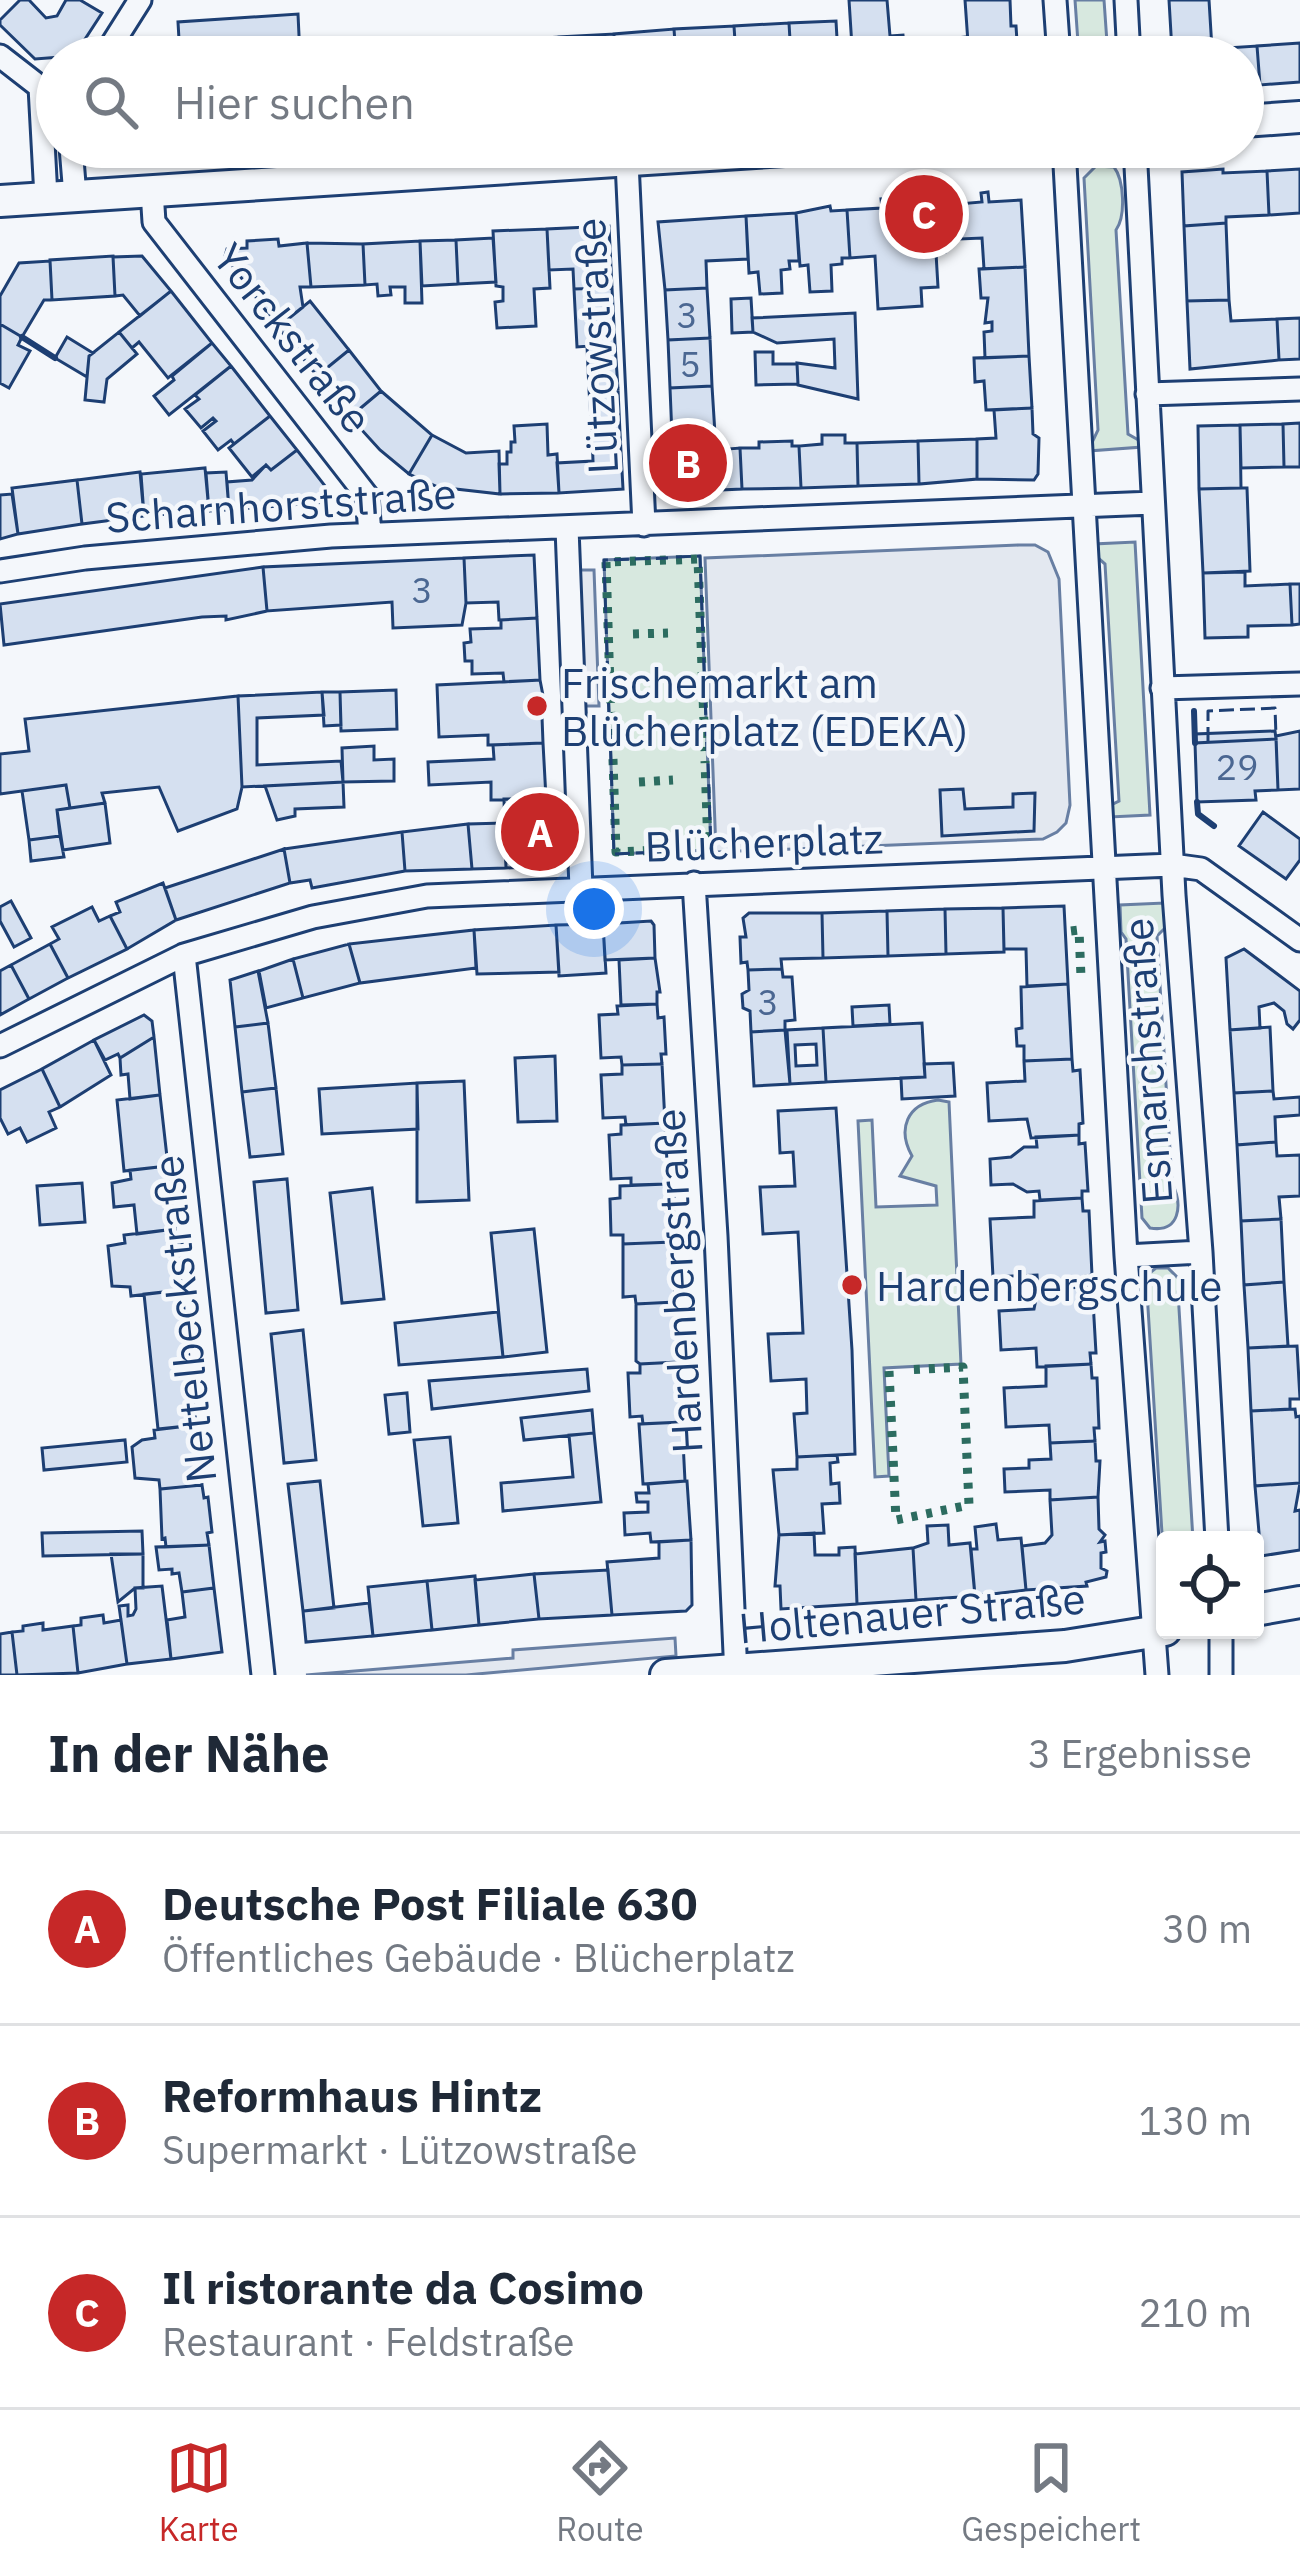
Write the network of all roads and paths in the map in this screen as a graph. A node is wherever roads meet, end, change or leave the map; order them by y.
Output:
1 (140, 0) edge
2 (1055, 0) edge
3 (1126, 0) edge
4 (117, 36) edge
5 (1058, 36) edge
6 (1129, 36) edge
7 (0, 56) edge
8 (36, 80) edge
9 (1300, 117) edge
10 (1264, 120) edge
11 (57, 168) edge
12 (66, 168) edge
13 (529, 168) edge
14 (627, 168) edge
15 (1065, 168) edge
16 (1136, 168) edge
17 (152, 191) junction
18 (60, 196) junction
19 (0, 200) edge
20 (1300, 389) edge
21 (1147, 394) junction
22 (1153, 503) junction
23 (1084, 506) junction
24 (644, 525) junction
25 (568, 528) junction
26 (370, 534) junction
27 (0, 571) edge
28 (1300, 684) edge
29 (1162, 688) junction
30 (1172, 865) junction
31 (1106, 869) junction
32 (694, 884) junction
33 (581, 887) junction
34 (1300, 940) edge
35 (184, 955) junction
36 (0, 1046) edge
37 (1201, 1252) junction
38 (1126, 1256) junction
39 (1216, 1531) edge
40 (1156, 1597) edge
41 (1300, 1602) edge
42 (1264, 1608) edge
43 (1156, 1631) edge
44 (1158, 1639) edge
45 (1221, 1639) edge
46 (736, 1672) edge
47 (263, 1675) edge
48 (666, 1675) edge
49 (1156, 1675) edge
50 (1221, 1675) edge

1 - 4 street
2 - 5 street
3 - 6 street
7 - 8 street
9 - 10 street
11 - 18 street
12 - 18 street
13 - 17 street
14 - 24 street, Lützowstraße
15 - 23 street, Esmarchstraße
16 - 21 street, Esmarchstraße
17 - 18 street
17 - 26 street, Yorckstraße
18 - 19 street
20 - 21 street
21 - 22 street, Esmarchstraße
22 - 23 street
22 - 29 street, Esmarchstraße
23 - 24 street
23 - 31 street, Esmarchstraße
24 - 25 street
25 - 26 street, Scharnhorststraße
25 - 33 street
26 - 27 street, Scharnhorststraße
28 - 29 street
29 - 30 street, Esmarchstraße
30 - 31 street, Esmarchstraße
30 - 34 street
30 - 37 street, Esmarchstraße
31 - 32 street, Blücherplatz
31 - 38 street, Esmarchstraße
32 - 33 street, Blücherplatz
32 - 46 street, Hardenbergstraße
33 - 35 street, Blücherplatz
35 - 36 street, Blücherplatz
35 - 47 street, Nettelbeckstraße
37 - 38 street, Esmarchstraße
37 - 39 street, Esmarchstraße
38 - 40 street, Esmarchstraße
41 - 42 street
43 - 46 street, Holtenauer Straße
44 - 49 street, Esmarchstraße
45 - 50 street
46 - 48 street, Holtenauer Straße

